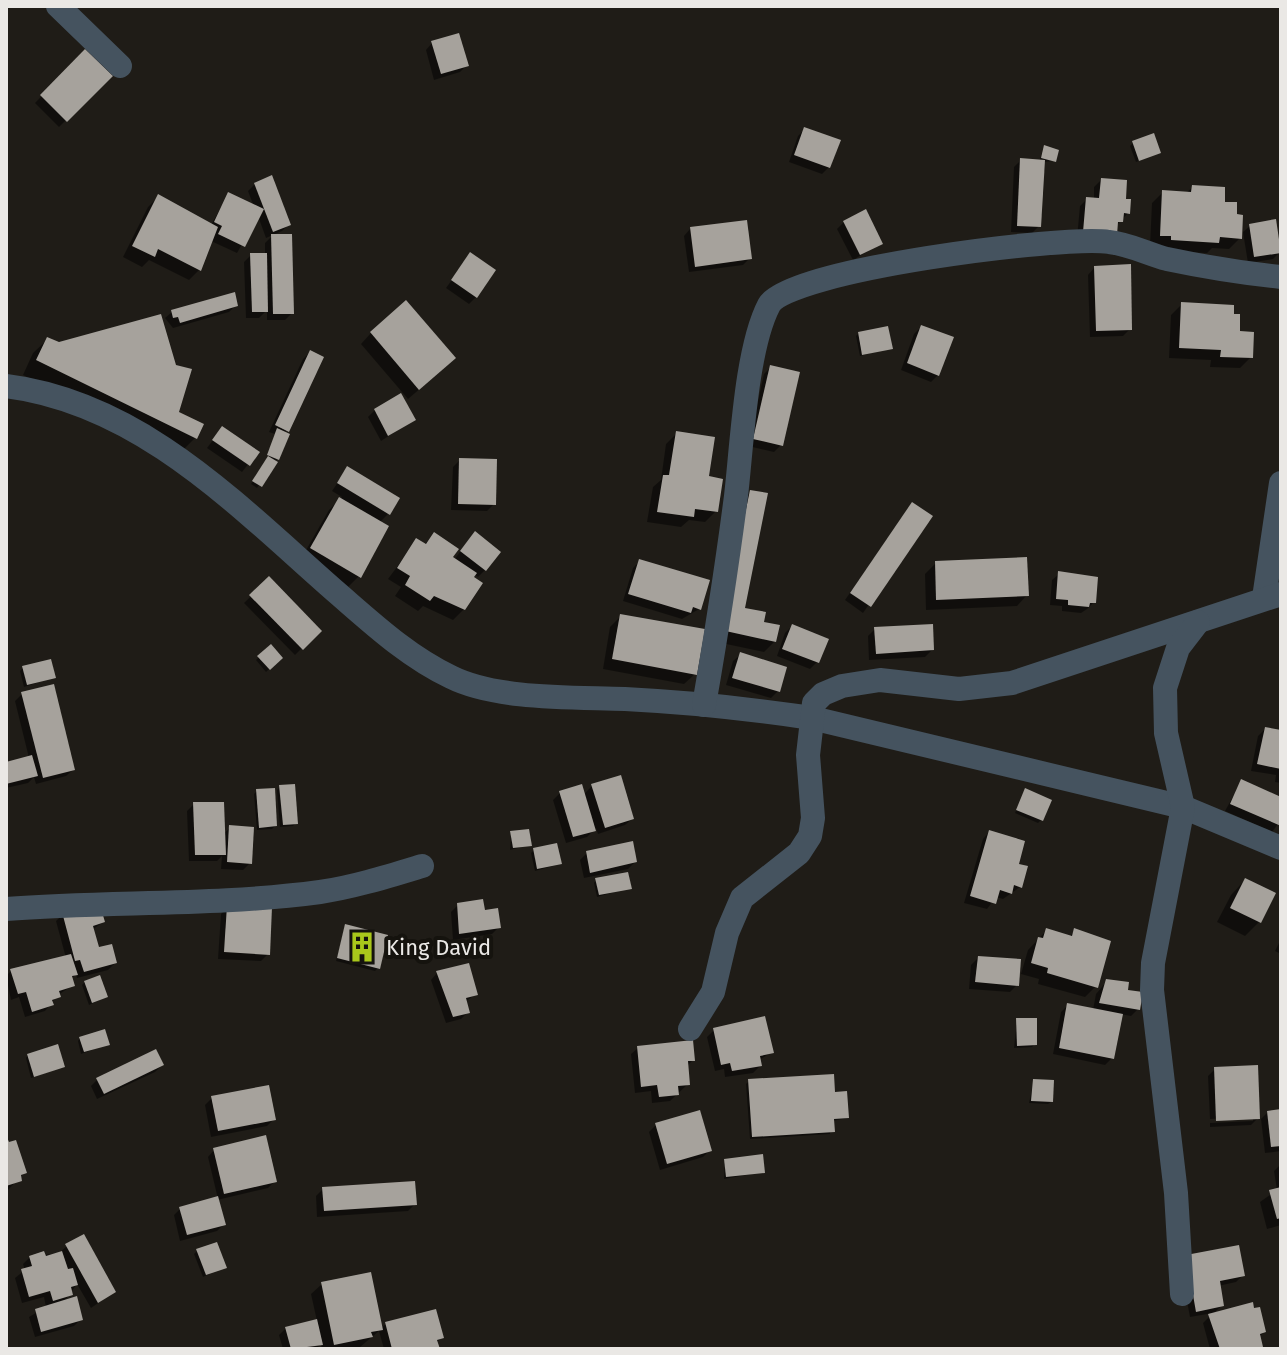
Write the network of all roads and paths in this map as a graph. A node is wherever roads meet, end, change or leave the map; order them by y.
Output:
1 (58, 6) edge
2 (120, 66) dead end
3 (1281, 277) edge
4 (6, 386) edge
5 (1281, 483) edge
6 (1272, 596) edge
7 (1198, 622) junction
8 (704, 705) junction
9 (812, 718) junction
10 (1183, 807) junction
11 (1281, 848) edge
12 (422, 866) dead end
13 (6, 909) edge
14 (690, 1029) dead end
15 (1182, 1294) dead end

1 - 2 street
3 - 8 street
4 - 8 street
5 - 6 street
6 - 7 street
7 - 9 street
7 - 10 street
8 - 9 street
9 - 10 street
9 - 14 street
10 - 11 street
10 - 15 street
12 - 13 street

